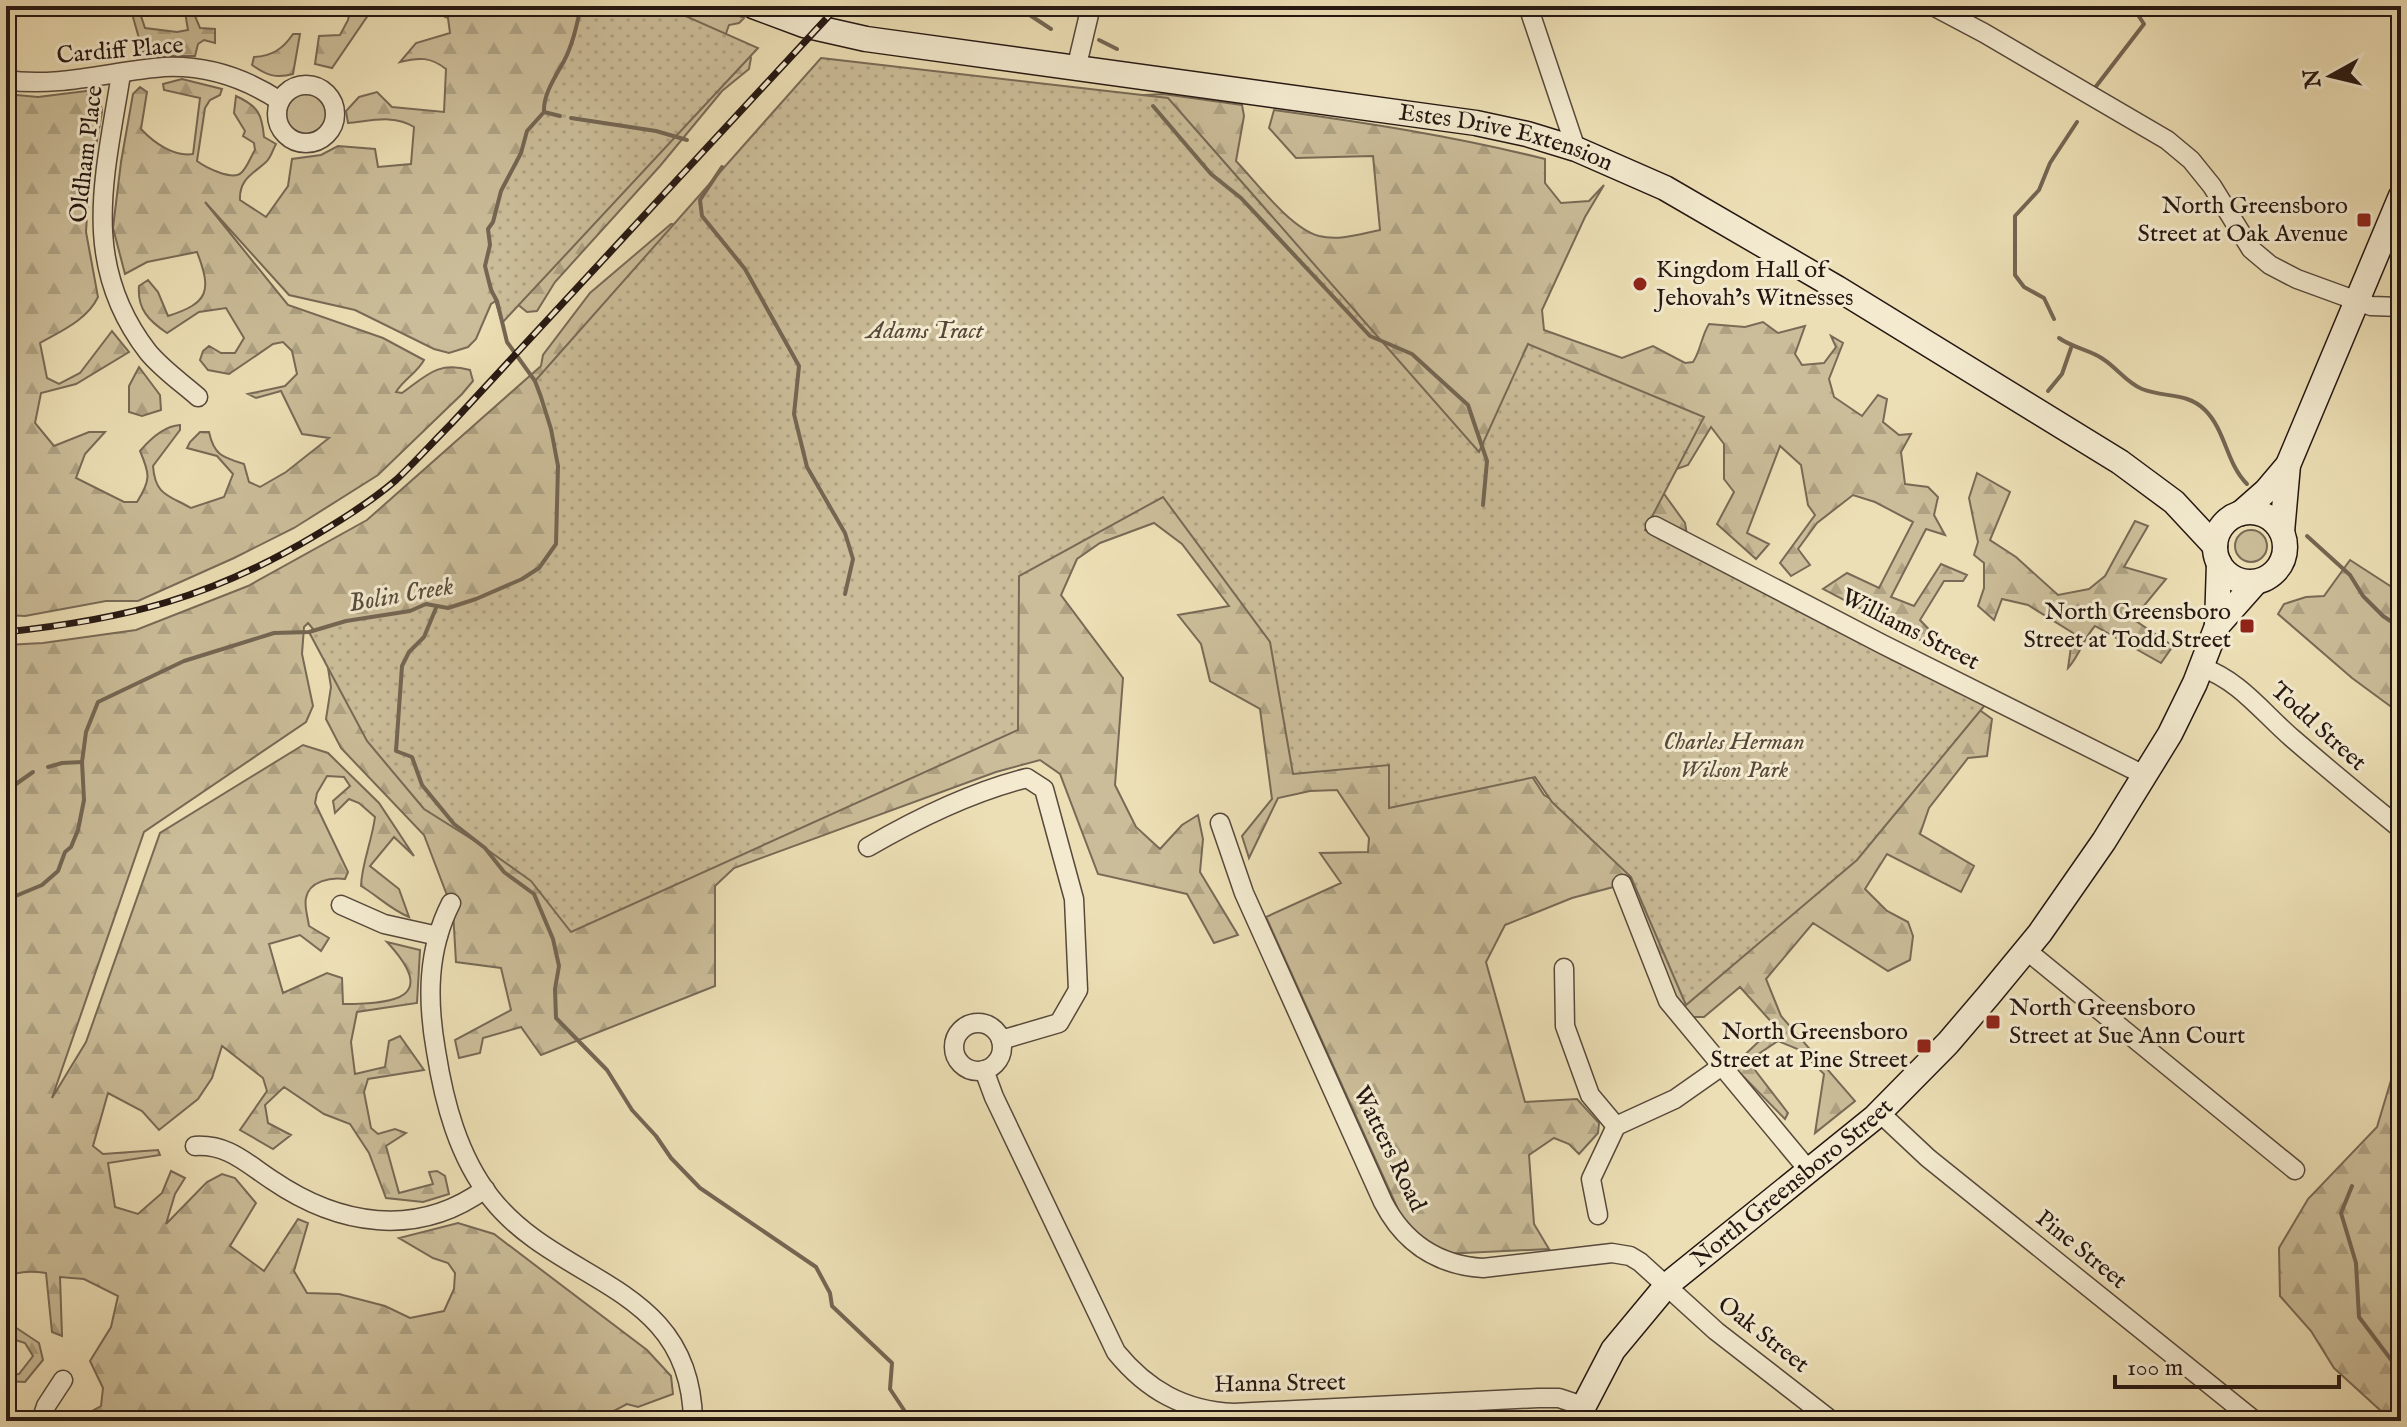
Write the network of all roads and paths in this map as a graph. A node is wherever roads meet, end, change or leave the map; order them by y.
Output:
1 (1091, 6) edge
2 (1528, 6) edge
3 (1933, 6) edge
4 (757, 7) edge
5 (1076, 69) junction
6 (121, 74) junction
7 (6, 80) edge
8 (280, 101) dead end
9 (1576, 149) junction
10 (2401, 196) edge
11 (2357, 301) junction
12 (2401, 307) edge
13 (198, 397) dead end
14 (2288, 465) junction
15 (2174, 502) junction
16 (2237, 514) junction
17 (1655, 526) dead end
18 (2282, 532) junction
19 (2217, 555) junction
20 (2256, 582) junction
21 (2217, 626) junction
22 (2201, 667) junction
23 (2144, 775) junction
24 (1220, 823) dead end
25 (2401, 829) edge
26 (868, 847) dead end
27 (1622, 884) dead end
28 (451, 903) dead end
29 (341, 905) dead end
30 (438, 936) junction
31 (2026, 950) junction
32 (1564, 968) dead end
33 (1001, 1040) junction
34 (1722, 1066) junction
35 (984, 1070) junction
36 (1880, 1113) junction
37 (1616, 1126) junction
38 (195, 1146) dead end
39 (2295, 1170) dead end
40 (1810, 1172) junction
41 (485, 1189) junction
42 (1598, 1215) dead end
43 (1667, 1285) junction
44 (63, 1380) dead end
45 (1580, 1414) edge
46 (41, 1421) edge
47 (693, 1421) edge
48 (1832, 1421) edge
49 (2255, 1421) edge

1 - 5 street
2 - 9 street
3 - 11 street
4 - 5 main road, Estes Drive Extension
5 - 9 main road, Estes Drive Extension
6 - 7 street, Cardiff Place
6 - 8 street, Cardiff Place
6 - 13 street, Oldham Place
9 - 15 main road, Estes Drive Extension
10 - 11 main road
11 - 12 street
11 - 14 main road
14 - 16 main road
14 - 18 main road
15 - 16 main road, Estes Drive Extension
15 - 19 main road, Estes Drive Extension
16 - 18 main road
16 - 19 main road
17 - 23 street, Williams Street
18 - 20 main road
19 - 20 main road
19 - 21 main road, North Greensboro Street
20 - 21 main road, North Greensboro Street
21 - 22 main road, North Greensboro Street
22 - 23 main road, North Greensboro Street
22 - 25 street, Todd Street
23 - 31 main road, North Greensboro Street
24 - 43 street, Watters Road
26 - 33 street
27 - 34 street
28 - 30 street
29 - 30 street
30 - 41 street
31 - 36 main road, North Greensboro Street
31 - 39 street
32 - 37 street
33 - 35 street
33 - 35 street
34 - 37 street
34 - 40 street
35 - 45 street, Hanna Street
36 - 40 main road, North Greensboro Street
36 - 49 street, Pine Street
37 - 42 street
38 - 41 street
40 - 43 main road, North Greensboro Street
41 - 47 street
43 - 45 main road, North Greensboro Street
43 - 48 street, Oak Street
44 - 46 street

